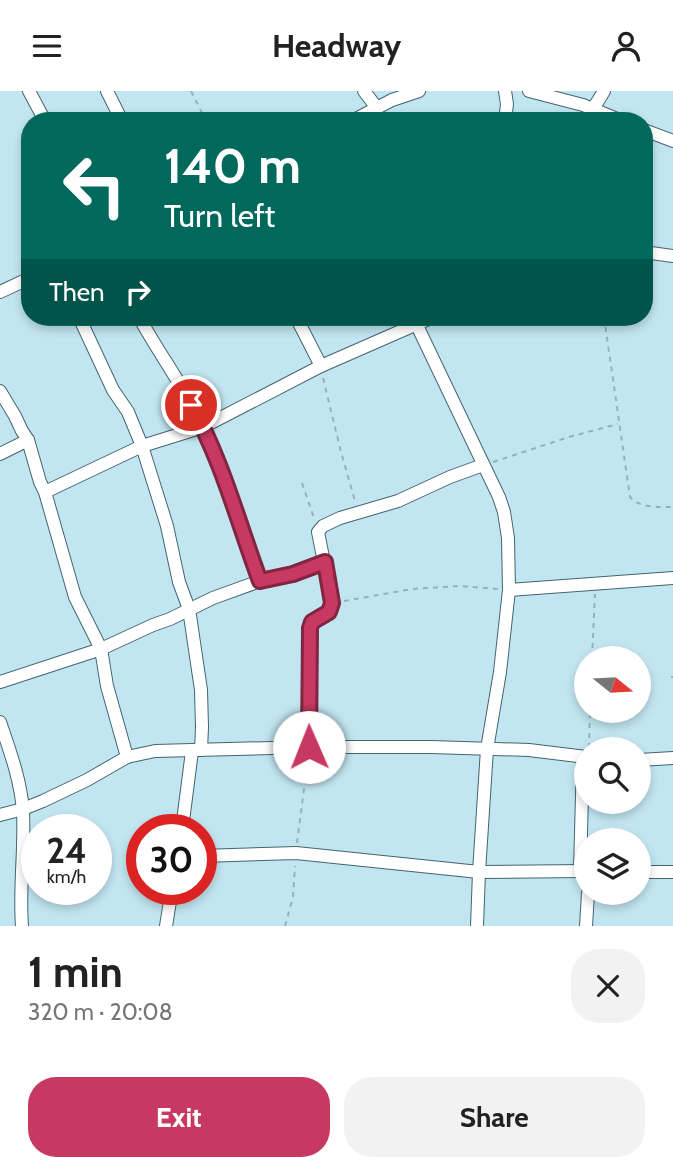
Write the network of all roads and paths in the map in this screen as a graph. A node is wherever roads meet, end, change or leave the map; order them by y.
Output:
1 (29, 91) edge
2 (107, 91) edge
3 (191, 91) edge
4 (364, 91) edge
5 (419, 91) edge
6 (505, 91) edge
7 (529, 91) edge
8 (604, 91) edge
9 (377, 108) junction
10 (593, 109) junction
11 (40, 112) edge
12 (118, 112) edge
13 (202, 112) edge
14 (369, 112) edge
15 (506, 112) edge
16 (600, 112) edge
17 (653, 133) edge
18 (673, 141) edge
19 (653, 253) edge
20 (673, 256) edge
21 (21, 282) edge
22 (0, 292) edge
23 (83, 326) edge
24 (144, 326) edge
25 (301, 326) edge
26 (405, 326) edge
27 (417, 326) edge
28 (605, 326) edge
29 (321, 366) junction
30 (0, 391) edge
31 (619, 424) junction
32 (203, 427) junction
33 (29, 440) junction
34 (142, 446) junction
35 (0, 454) edge
36 (483, 465) junction
37 (302, 483) dead end
38 (45, 492) junction
39 (673, 507) edge
40 (358, 512) junction
41 (318, 532) junction
42 (325, 562) junction
43 (673, 578) edge
44 (260, 581) junction
45 (596, 582) junction
46 (509, 590) junction
47 (332, 603) junction
48 (189, 609) junction
49 (593, 646) edge
50 (101, 649) junction
51 (0, 682) edge
52 (0, 722) edge
53 (309, 747) junction
54 (487, 749) junction
55 (197, 750) junction
56 (574, 753) edge
57 (127, 757) junction
58 (673, 758) edge
59 (651, 759) edge
60 (23, 809) junction
61 (185, 814) edge
62 (0, 815) edge
63 (296, 853) junction
64 (217, 855) edge
65 (478, 871) junction
66 (574, 871) edge
67 (651, 872) edge
68 (673, 872) edge
69 (169, 905) edge
70 (587, 905) edge
71 (22, 926) edge
72 (166, 926) edge
73 (285, 926) edge
74 (477, 926) edge
75 (586, 926) edge

1 - 11 street
2 - 12 street
3 - 13 path
4 - 9 street
5 - 9 street
6 - 15 street
7 - 10 street
8 - 10 street
9 - 14 street
10 - 16 street
17 - 18 street
19 - 20 street
21 - 22 street
23 - 34 street
24 - 32 street
25 - 29 street
26 - 29 street
27 - 36 street
28 - 31 path
29 - 32 street
29 - 40 path
30 - 33 street
31 - 36 path
31 - 39 path
32 - 34 street
32 - 44 street
33 - 35 street
33 - 38 street
34 - 38 street
34 - 48 street
36 - 40 street
36 - 46 street
37 - 41 path
38 - 50 street
40 - 41 street
41 - 42 street
42 - 44 street
42 - 47 street
43 - 45 street
44 - 48 street
45 - 46 street
45 - 49 path
46 - 47 path
46 - 54 street
47 - 53 street
48 - 50 street
48 - 55 street
50 - 51 street
50 - 57 street
52 - 60 street
53 - 54 street
53 - 55 street
53 - 63 path
54 - 56 street
54 - 65 street
55 - 57 street
55 - 61 street
57 - 60 street
58 - 59 street
60 - 62 street
60 - 71 street
63 - 64 street
63 - 65 street
63 - 73 path
65 - 66 street
65 - 74 street
67 - 68 street
69 - 72 street
70 - 75 street

